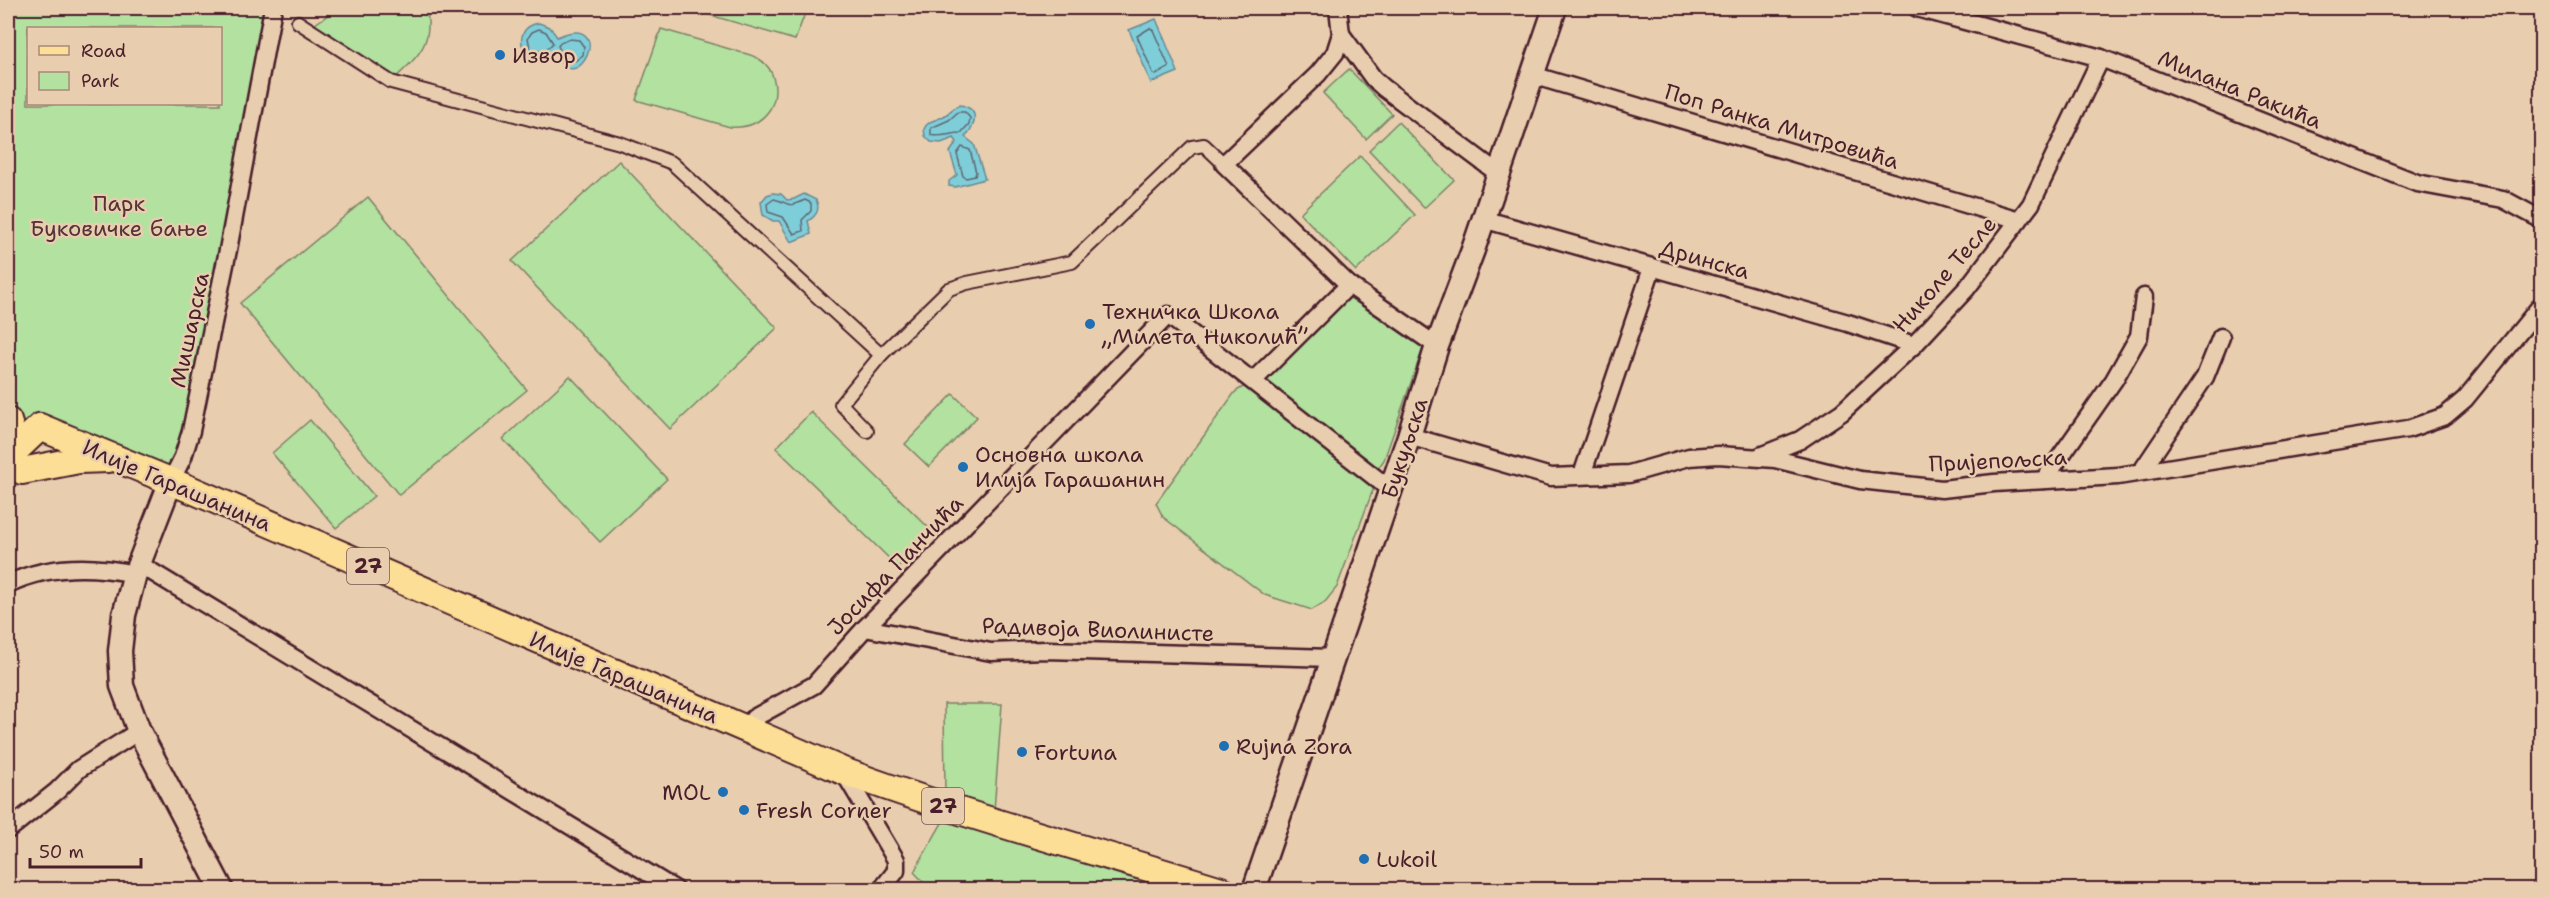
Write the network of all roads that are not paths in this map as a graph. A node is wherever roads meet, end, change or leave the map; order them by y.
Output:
1 (273, 8) edge
2 (1338, 8) edge
3 (1555, 8) edge
4 (1917, 8) edge
5 (298, 22) dead end
6 (1341, 34) junction
7 (2101, 58) junction
8 (1532, 75) junction
9 (1224, 164) junction
10 (1499, 174) junction
11 (1483, 219) junction
12 (2541, 219) edge
13 (2019, 220) junction
14 (1652, 268) junction
15 (1349, 285) junction
16 (2144, 297) dead end
17 (2541, 304) edge
18 (2221, 338) dead end
19 (1914, 345) junction
20 (1437, 346) junction
21 (881, 355) junction
22 (1253, 381) junction
23 (8, 421) edge
24 (867, 431) dead end
25 (1409, 436) junction
26 (113, 458) junction
27 (1754, 458) junction
28 (12, 465) edge
29 (2141, 472) junction
30 (1582, 475) junction
31 (2044, 480) junction
32 (171, 481) junction
33 (1391, 490) junction
34 (137, 569) junction
35 (8, 584) edge
36 (865, 627) junction
37 (1333, 658) junction
38 (745, 729) junction
39 (139, 731) junction
40 (843, 771) junction
41 (8, 830) edge
42 (222, 890) edge
43 (676, 890) edge
44 (881, 890) edge
45 (1221, 890) edge
46 (1254, 890) edge

1 - 32 street, Мишарска
2 - 6 street
3 - 8 main road, Букуљска
4 - 7 street, Милана Ракића
5 - 21 street
6 - 9 street
6 - 10 street
7 - 12 street, Милана Ракића
7 - 13 street, Николе Тесле
8 - 10 main road, Букуљска
8 - 13 street, Поп Ранка Митровића
9 - 15 street
9 - 21 street
10 - 11 main road, Букуљска
11 - 14 street, Дринска
11 - 20 main road, Букуљска
13 - 19 street, Николе Тесле
14 - 19 street, Дринска
14 - 30 street
15 - 20 street
15 - 22 street
16 - 31 street
17 - 29 street, Пријепољска
18 - 29 street
19 - 27 street, Николе Тесле
20 - 25 main road, Букуљска
21 - 24 street
22 - 33 street
22 - 36 street, Јосифа Панчића
23 - 28 main road
25 - 30 street, Пријепољска
25 - 33 main road, Букуљска
26 - 28 main road, 27
26 - 28 main road, Илије Гарашанина
26 - 32 main road, Илије Гарашанина / 27
27 - 30 street, Пријепољска
27 - 31 street, Пријепољска
29 - 31 street, Пријепољска
32 - 34 main road
32 - 38 main road, Илије Гарашанина / 27
33 - 37 main road, Букуљска
34 - 35 street
34 - 39 main road
34 - 43 street
36 - 37 street, Радивоја Виолинисте
36 - 38 street, Јосифа Панчића
37 - 46 main road, Букуљска
38 - 40 main road, Илије Гарашанина / 27
39 - 41 street
39 - 42 main road
40 - 44 street
40 - 45 main road, Илије Гарашанина / 27

